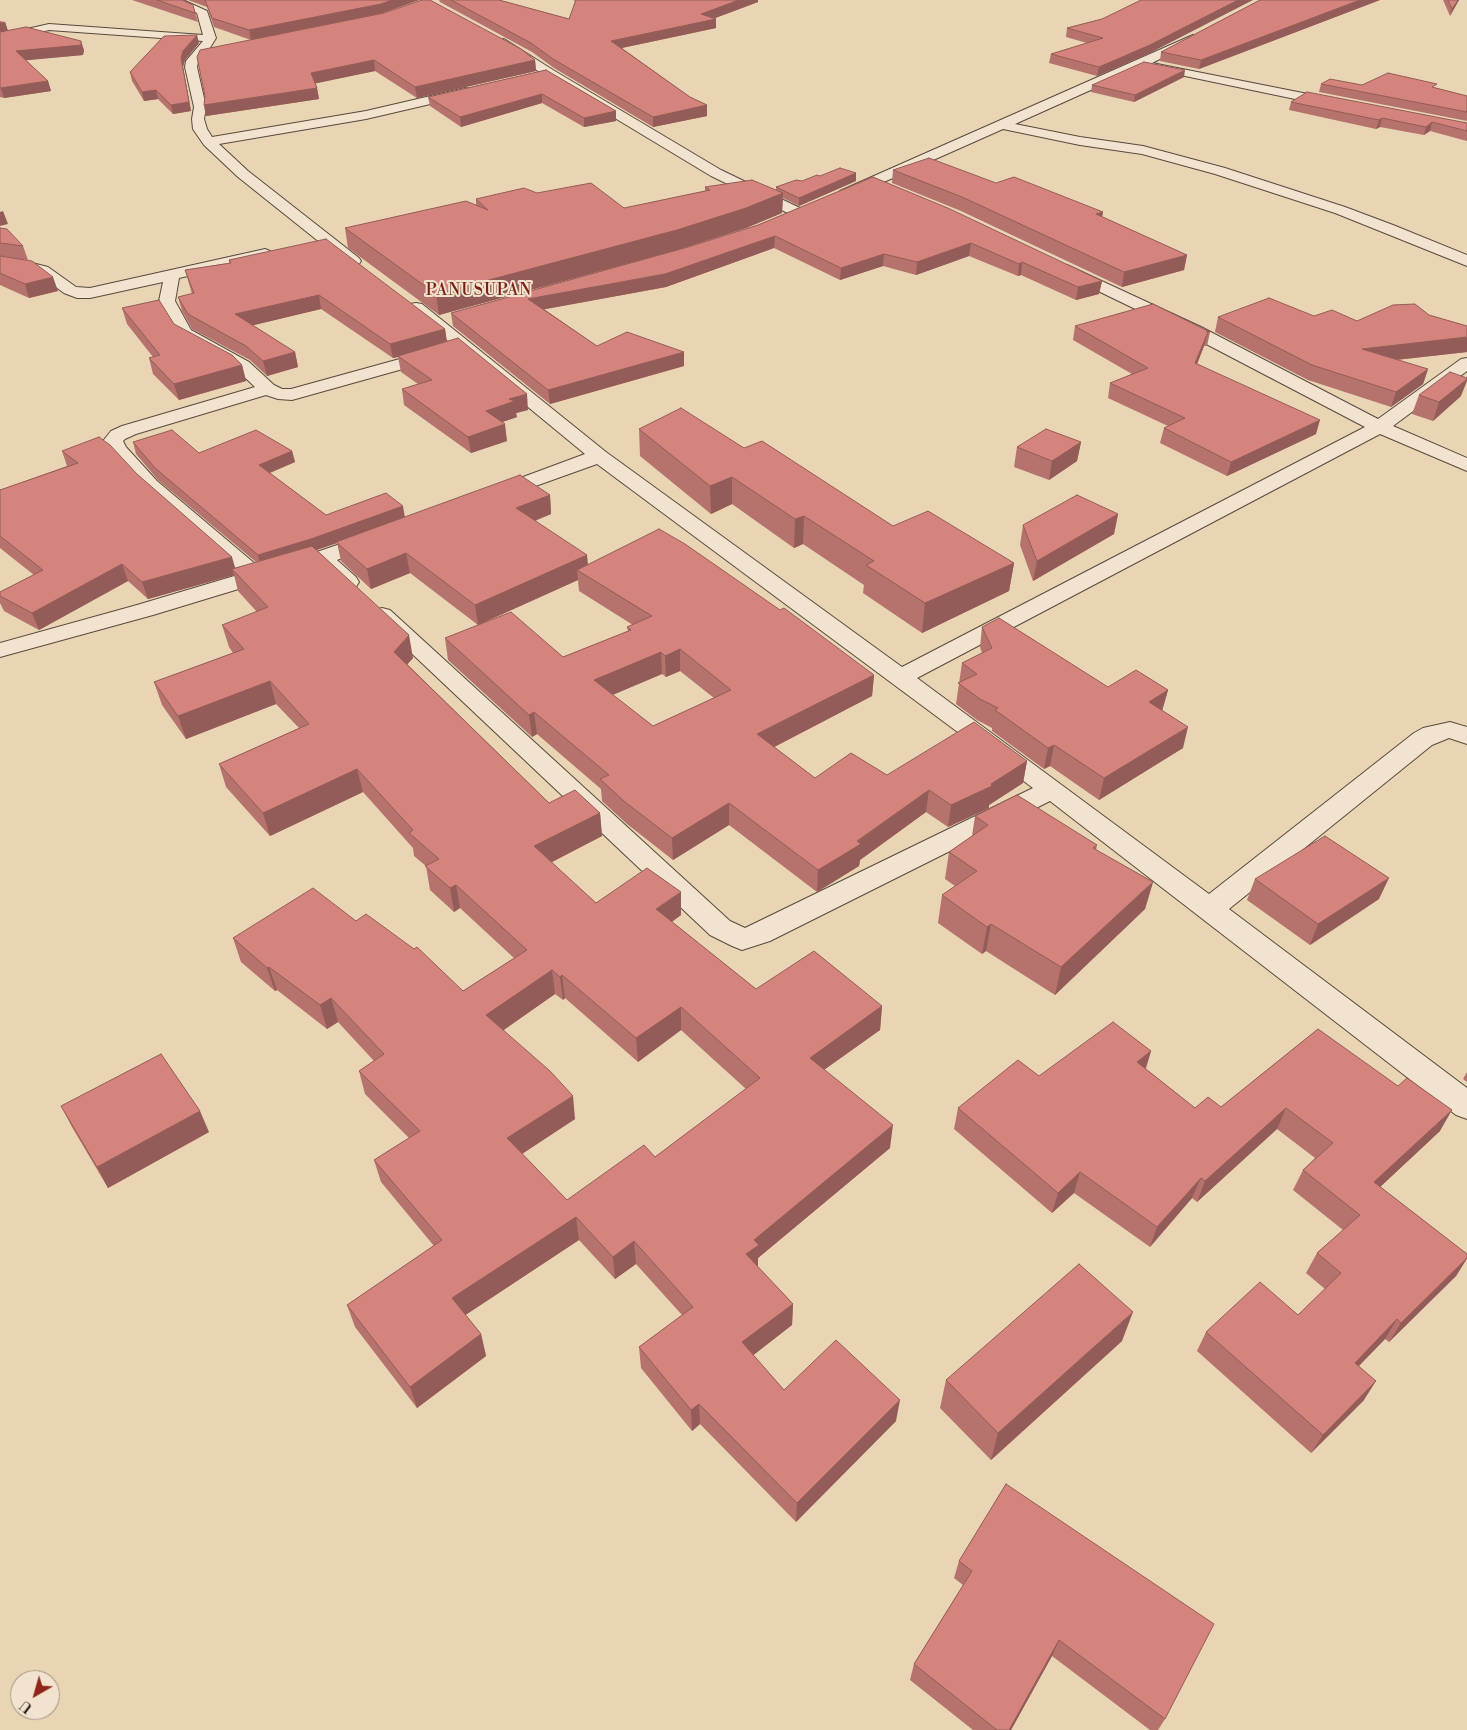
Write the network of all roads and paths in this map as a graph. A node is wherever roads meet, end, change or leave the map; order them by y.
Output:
1 (174, 0) edge
2 (1201, 34) edge
3 (495, 37) edge
4 (0, 38) edge
5 (210, 38) junction
6 (1141, 64) junction
7 (550, 73) junction
8 (530, 77) edge
9 (482, 88) edge
10 (1352, 106) edge
11 (1002, 125) junction
12 (209, 142) junction
13 (872, 182) junction
14 (890, 190) edge
15 (835, 198) edge
16 (817, 206) edge
17 (799, 213) junction
18 (783, 220) edge
19 (277, 251) edge
20 (1467, 261) edge
21 (0, 263) edge
22 (1053, 263) edge
23 (172, 275) junction
24 (372, 275) edge
25 (396, 293) edge
26 (464, 346) junction
27 (1467, 363) edge
28 (268, 389) junction
29 (1379, 427) junction
30 (599, 456) junction
31 (1467, 465) edge
32 (470, 503) edge
33 (396, 530) edge
34 (306, 562) junction
35 (256, 576) junction
36 (0, 650) edge
37 (900, 678) junction
38 (1467, 736) edge
39 (1052, 789) junction
40 (1210, 909) junction
41 (1467, 1106) edge

1 - 5 street
2 - 6 street
3 - 7 street
4 - 5 street
5 - 12 street
6 - 10 street
6 - 11 street
7 - 8 street
7 - 17 street
9 - 12 street
11 - 13 street
11 - 20 street
12 - 24 street
13 - 14 street
13 - 15 street
16 - 17 street
17 - 18 street
19 - 23 street
21 - 23 street
22 - 29 street
23 - 28 street
25 - 26 street
26 - 28 street
26 - 30 street
27 - 29 street
28 - 35 street
29 - 31 street
29 - 37 street
30 - 32 street
30 - 37 street
33 - 34 street
34 - 35 street
34 - 39 street
35 - 36 street
37 - 39 street
38 - 40 street
39 - 40 street
40 - 41 street

